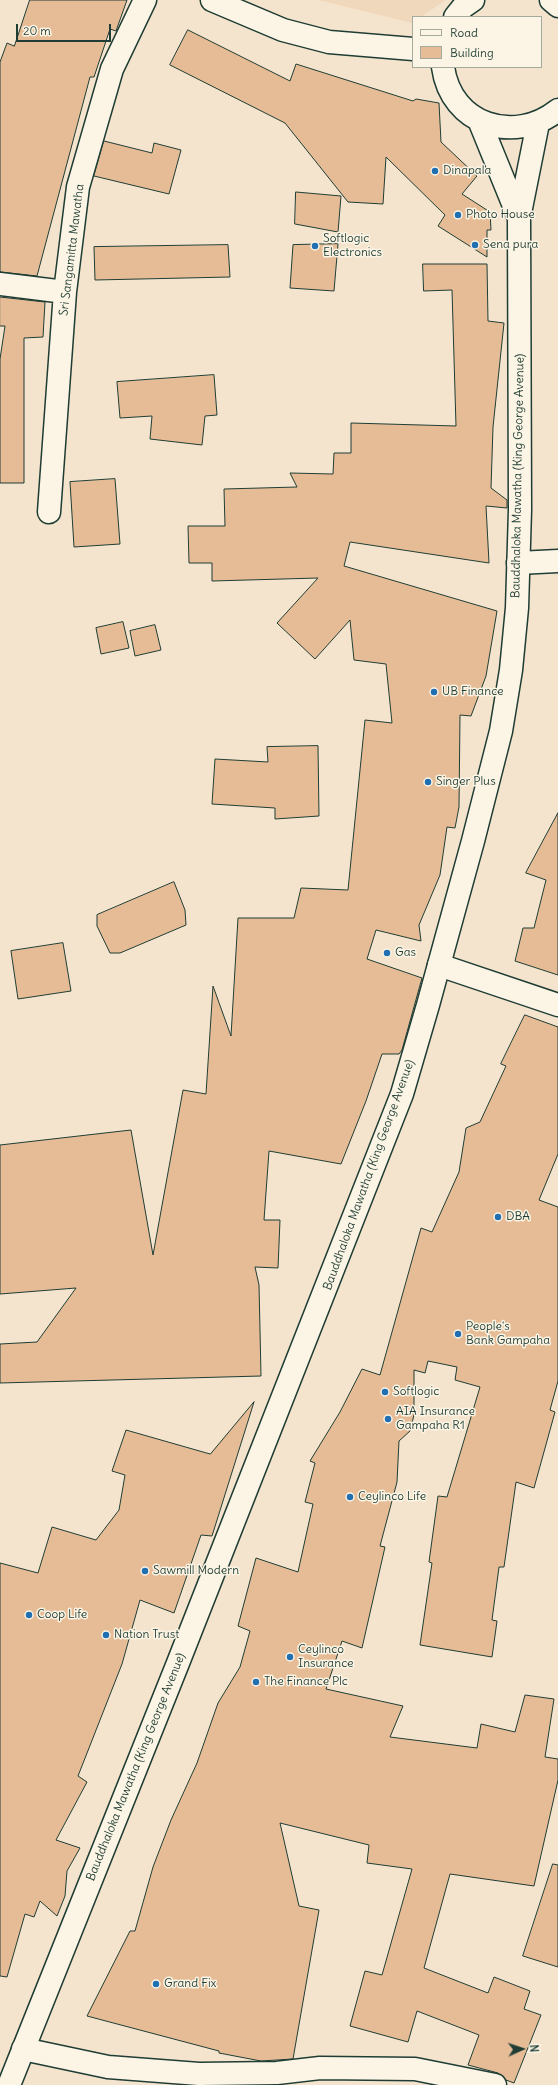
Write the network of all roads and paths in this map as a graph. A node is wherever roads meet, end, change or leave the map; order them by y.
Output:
1 (145, 0) edge
2 (212, 0) edge
3 (473, 0) edge
4 (551, 0) edge
5 (558, 6) edge
6 (456, 16) edge
7 (412, 49) edge
8 (443, 68) edge
9 (558, 110) edge
10 (479, 120) junction
11 (538, 123) junction
12 (519, 218) junction
13 (0, 284) edge
14 (66, 292) junction
15 (49, 512) dead end
16 (558, 561) edge
17 (518, 564) junction
18 (440, 965) junction
19 (558, 1005) edge
20 (23, 2049) junction
21 (9, 2085) edge
22 (495, 2085) edge

1 - 14 main road, Sri Sangamitta Mawatha
2 - 7 main road
3 - 6 main road
4 - 5 main road
8 - 10 main road
9 - 11 main road
10 - 11 main road
10 - 12 main road, Bauddhaloka Mawatha (King George Avenue)
11 - 12 main road, Bauddhaloka Mawatha (King George Avenue)
12 - 17 main road, Bauddhaloka Mawatha (King George Avenue)
13 - 14 main road
14 - 15 main road, Sri Sangamitta Mawatha
16 - 17 main road
17 - 18 main road, Bauddhaloka Mawatha (King George Avenue)
18 - 19 main road
18 - 20 main road, Bauddhaloka Mawatha (King George Avenue)
20 - 21 main road, Bauddhaloka Mawatha (King George Avenue)
20 - 22 main road

